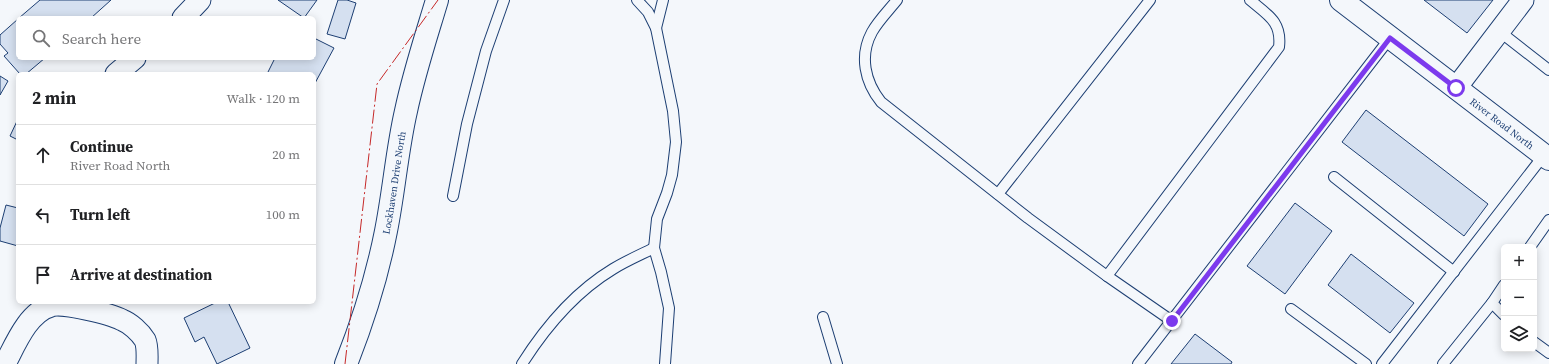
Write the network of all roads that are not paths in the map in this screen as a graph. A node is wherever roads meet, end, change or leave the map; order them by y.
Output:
1 (200, 0) edge
2 (438, 0) edge
3 (504, 0) edge
4 (637, 0) edge
5 (663, 0) edge
6 (897, 0) edge
7 (1150, 0) edge
8 (1250, 0) edge
9 (1523, 0) edge
10 (1353, 4) edge
11 (185, 16) edge
12 (656, 28) junction
13 (1499, 31) junction
14 (1390, 38) junction
15 (133, 60) edge
16 (1549, 70) edge
17 (118, 72) edge
18 (1456, 88) junction
19 (1547, 157) edge
20 (1334, 177) dead end
21 (998, 194) junction
22 (453, 196) dead end
23 (1549, 220) edge
24 (1532, 244) edge
25 (654, 248) junction
26 (1454, 272) junction
27 (1107, 276) junction
28 (1501, 290) edge
29 (1492, 303) junction
30 (1291, 309) dead end
31 (1501, 312) edge
32 (823, 317) dead end
33 (1172, 321) junction
34 (1537, 344) edge
35 (1549, 353) edge
36 (5, 364) edge
37 (147, 364) edge
38 (346, 364) edge
39 (522, 364) edge
40 (666, 364) edge
41 (837, 364) edge
42 (1138, 364) edge
43 (1366, 364) edge
44 (1382, 364) edge
45 (1443, 364) edge

1 - 11 street
2 - 38 street, Lockhaven Drive North
3 - 22 lane
4 - 12 lane
5 - 12 lane
6 - 21 lane
7 - 21 lane
8 - 27 lane
9 - 13 street
10 - 14 street, River Road North
12 - 25 lane
13 - 16 lane
13 - 18 street
14 - 18 street, River Road North
14 - 33 lane
15 - 17 street
18 - 19 street, River Road North
19 - 26 lane
20 - 26 lane
21 - 27 lane
23 - 24 lane
25 - 39 lane
25 - 40 lane
26 - 44 lane
27 - 33 lane
28 - 29 lane
29 - 31 lane
29 - 45 lane
30 - 43 lane
32 - 41 lane
33 - 42 lane
34 - 35 lane
36 - 37 street

